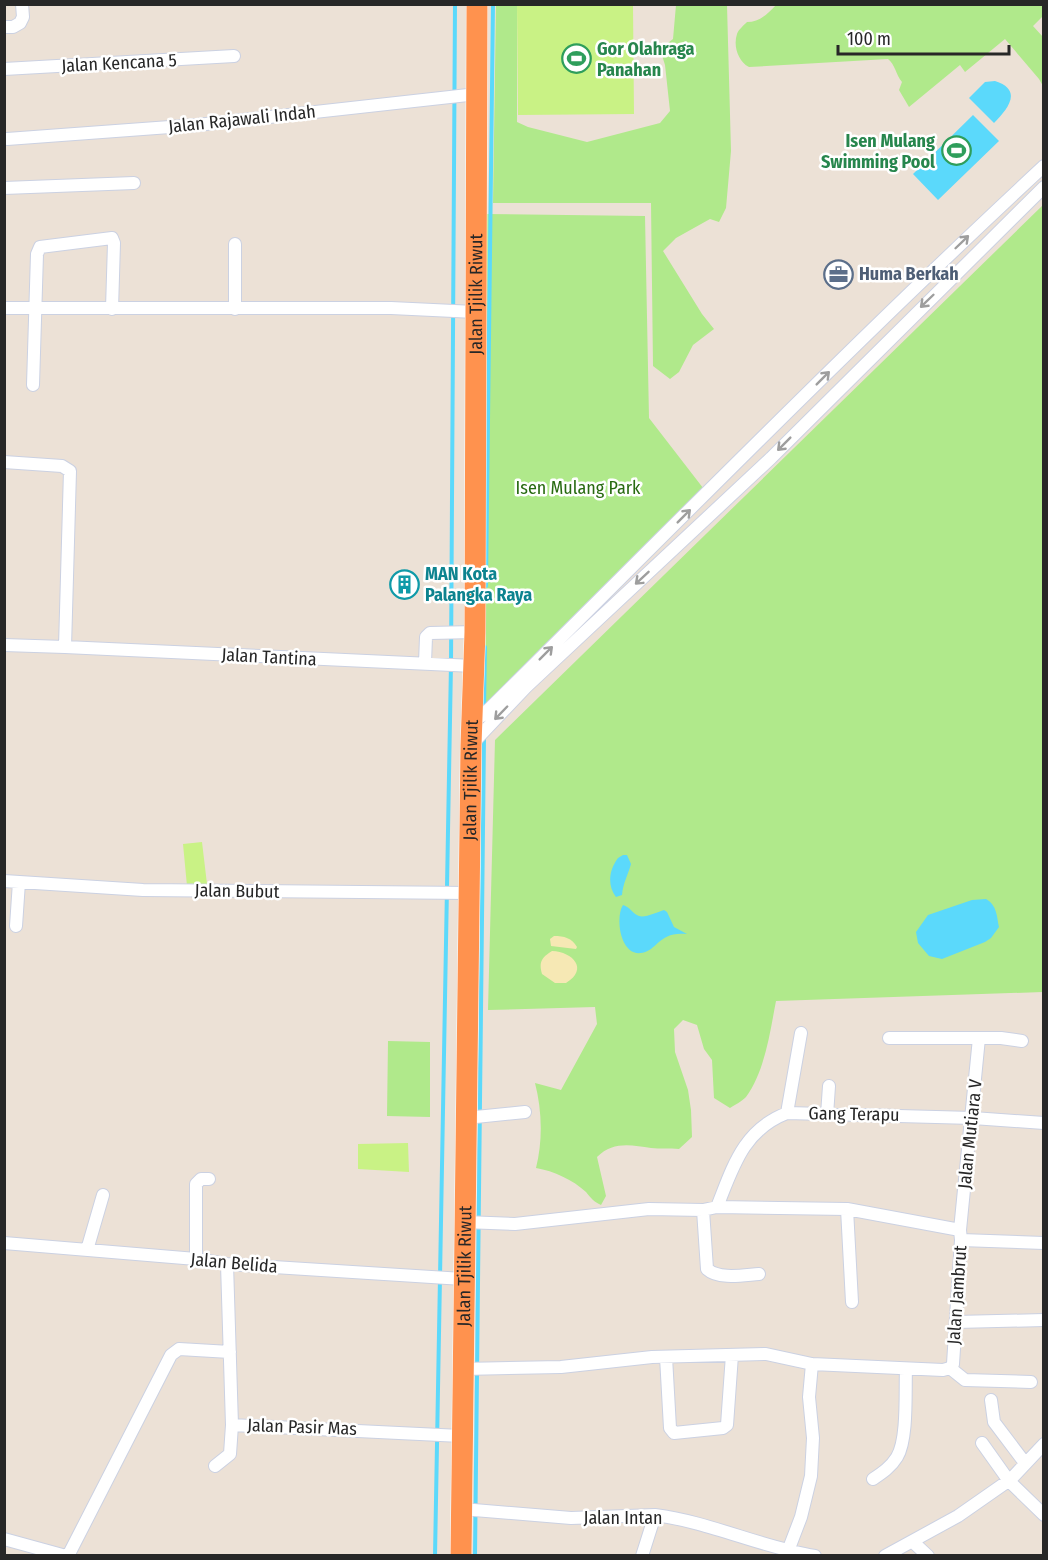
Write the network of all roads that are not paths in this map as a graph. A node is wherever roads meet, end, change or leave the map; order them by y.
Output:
1 (22, 4) edge
2 (477, 4) edge
3 (4, 27) edge
4 (234, 56) dead end
5 (4, 69) edge
6 (477, 94) junction
7 (7, 139) dead end
8 (1044, 166) edge
9 (134, 183) dead end
10 (1044, 187) edge
11 (4, 188) edge
12 (236, 244) dead end
13 (4, 308) edge
14 (37, 309) junction
15 (112, 309) junction
16 (235, 309) junction
17 (475, 312) junction
18 (33, 385) dead end
19 (4, 462) edge
20 (475, 632) junction
21 (4, 645) edge
22 (65, 647) junction
23 (425, 663) junction
24 (474, 666) junction
25 (472, 718) junction
26 (471, 745) junction
27 (4, 881) edge
28 (19, 882) junction
29 (469, 894) junction
30 (16, 926) dead end
31 (801, 1033) dead end
32 (889, 1038) dead end
33 (979, 1038) junction
34 (1022, 1041) dead end
35 (829, 1086) dead end
36 (525, 1112) dead end
37 (788, 1113) junction
38 (827, 1115) junction
39 (466, 1118) junction
40 (973, 1118) junction
41 (1044, 1123) edge
42 (209, 1179) dead end
43 (103, 1195) dead end
44 (717, 1207) junction
45 (848, 1209) junction
46 (703, 1210) junction
47 (464, 1222) junction
48 (961, 1235) junction
49 (4, 1243) edge
50 (1044, 1243) edge
51 (87, 1250) junction
52 (196, 1259) junction
53 (227, 1264) junction
54 (759, 1274) dead end
55 (463, 1279) junction
56 (852, 1302) dead end
57 (1044, 1320) edge
58 (956, 1322) junction
59 (230, 1352) junction
60 (732, 1355) junction
61 (666, 1357) junction
62 (812, 1364) junction
63 (950, 1368) junction
64 (462, 1369) junction
65 (906, 1369) junction
66 (1031, 1382) dead end
67 (990, 1400) dead end
68 (232, 1425) junction
69 (461, 1436) junction
70 (982, 1443) dead end
71 (1044, 1444) edge
72 (1025, 1463) junction
73 (215, 1466) dead end
74 (873, 1479) dead end
75 (1009, 1481) junction
76 (462, 1509) junction
77 (655, 1515) junction
78 (1044, 1515) edge
79 (4, 1539) edge
80 (913, 1542) junction
81 (770, 1551) edge
82 (788, 1551) junction
83 (67, 1556) edge
84 (461, 1556) edge
85 (642, 1556) edge
86 (815, 1556) edge
87 (885, 1556) edge
88 (928, 1556) edge

1 - 3 street
2 - 6 highway, Jalan Tjilik Riwut
4 - 5 street, Jalan Kencana 5
6 - 7 street, Jalan Rajawali Indah
6 - 17 highway, Jalan Tjilik Riwut
25 -> 8 street
9 - 11 street
10 -> 26 street
12 - 16 street
13 - 14 street
14 - 15 street
14 - 15 street
14 - 18 street
15 - 16 street
16 - 17 street
17 - 20 highway, Jalan Tjilik Riwut
19 - 22 street
20 - 23 street
20 - 24 highway, Jalan Tjilik Riwut
21 - 22 street, Jalan Tantina
22 - 23 street, Jalan Tantina
23 - 24 street, Jalan Tantina
24 - 25 highway, Jalan Tjilik Riwut
25 - 26 highway, Jalan Tjilik Riwut
26 - 29 highway, Jalan Tjilik Riwut
27 - 28 street, Jalan Bubut
28 - 29 street, Jalan Bubut
28 - 30 street
29 - 39 highway, Jalan Tjilik Riwut
31 - 37 street
32 - 33 street
33 - 34 street
33 - 40 street, Jalan Mutiara V
35 - 38 street
36 - 39 street
37 - 38 street, Gang Terapu
37 - 44 street, Gang Terapu
38 - 40 street, Gang Terapu
39 - 47 highway, Jalan Tjilik Riwut
40 - 41 street, Gang Terapu
40 - 48 street, Jalan Mutiara V
42 - 52 street
43 - 51 street
44 - 45 street, Jalan Jambrut
44 - 46 street, Jalan Jambrut
45 - 48 street, Jalan Jambrut
45 - 56 street
46 - 47 street, Jalan Jambrut
46 - 54 street
47 - 55 highway, Jalan Tjilik Riwut
48 - 50 street
48 - 58 street, Jalan Jambrut
49 - 51 street, Jalan Belida
51 - 52 street, Jalan Belida
52 - 53 street, Jalan Belida
53 - 55 street, Jalan Belida
53 - 59 street, Jalan Pasir Mas
55 - 64 highway, Jalan Tjilik Riwut
57 - 58 street
58 - 63 street, Jalan Jambrut
59 - 68 street, Jalan Pasir Mas
59 - 83 street
60 - 61 street, Jalan Jambrut
60 - 61 street
60 - 62 street, Jalan Jambrut
61 - 64 street, Jalan Jambrut
62 - 65 street, Jalan Jambrut
62 - 82 street
63 - 65 street, Jalan Jambrut
63 - 66 street
64 - 69 highway, Jalan Tjilik Riwut
65 - 74 street
67 - 72 street
68 - 69 street, Jalan Pasir Mas
68 - 73 street
69 - 76 highway, Jalan Tjilik Riwut
70 - 75 street
71 - 72 street
72 - 75 street
75 - 78 street
75 - 80 street
76 - 77 street, Jalan Intan
76 - 84 highway, Jalan Tjilik Riwut
77 - 81 street, Jalan Intan
77 - 85 street
79 - 83 street
80 - 87 street
80 - 88 street
81 - 82 street, Jalan Intan
82 - 86 street, Jalan Intan

